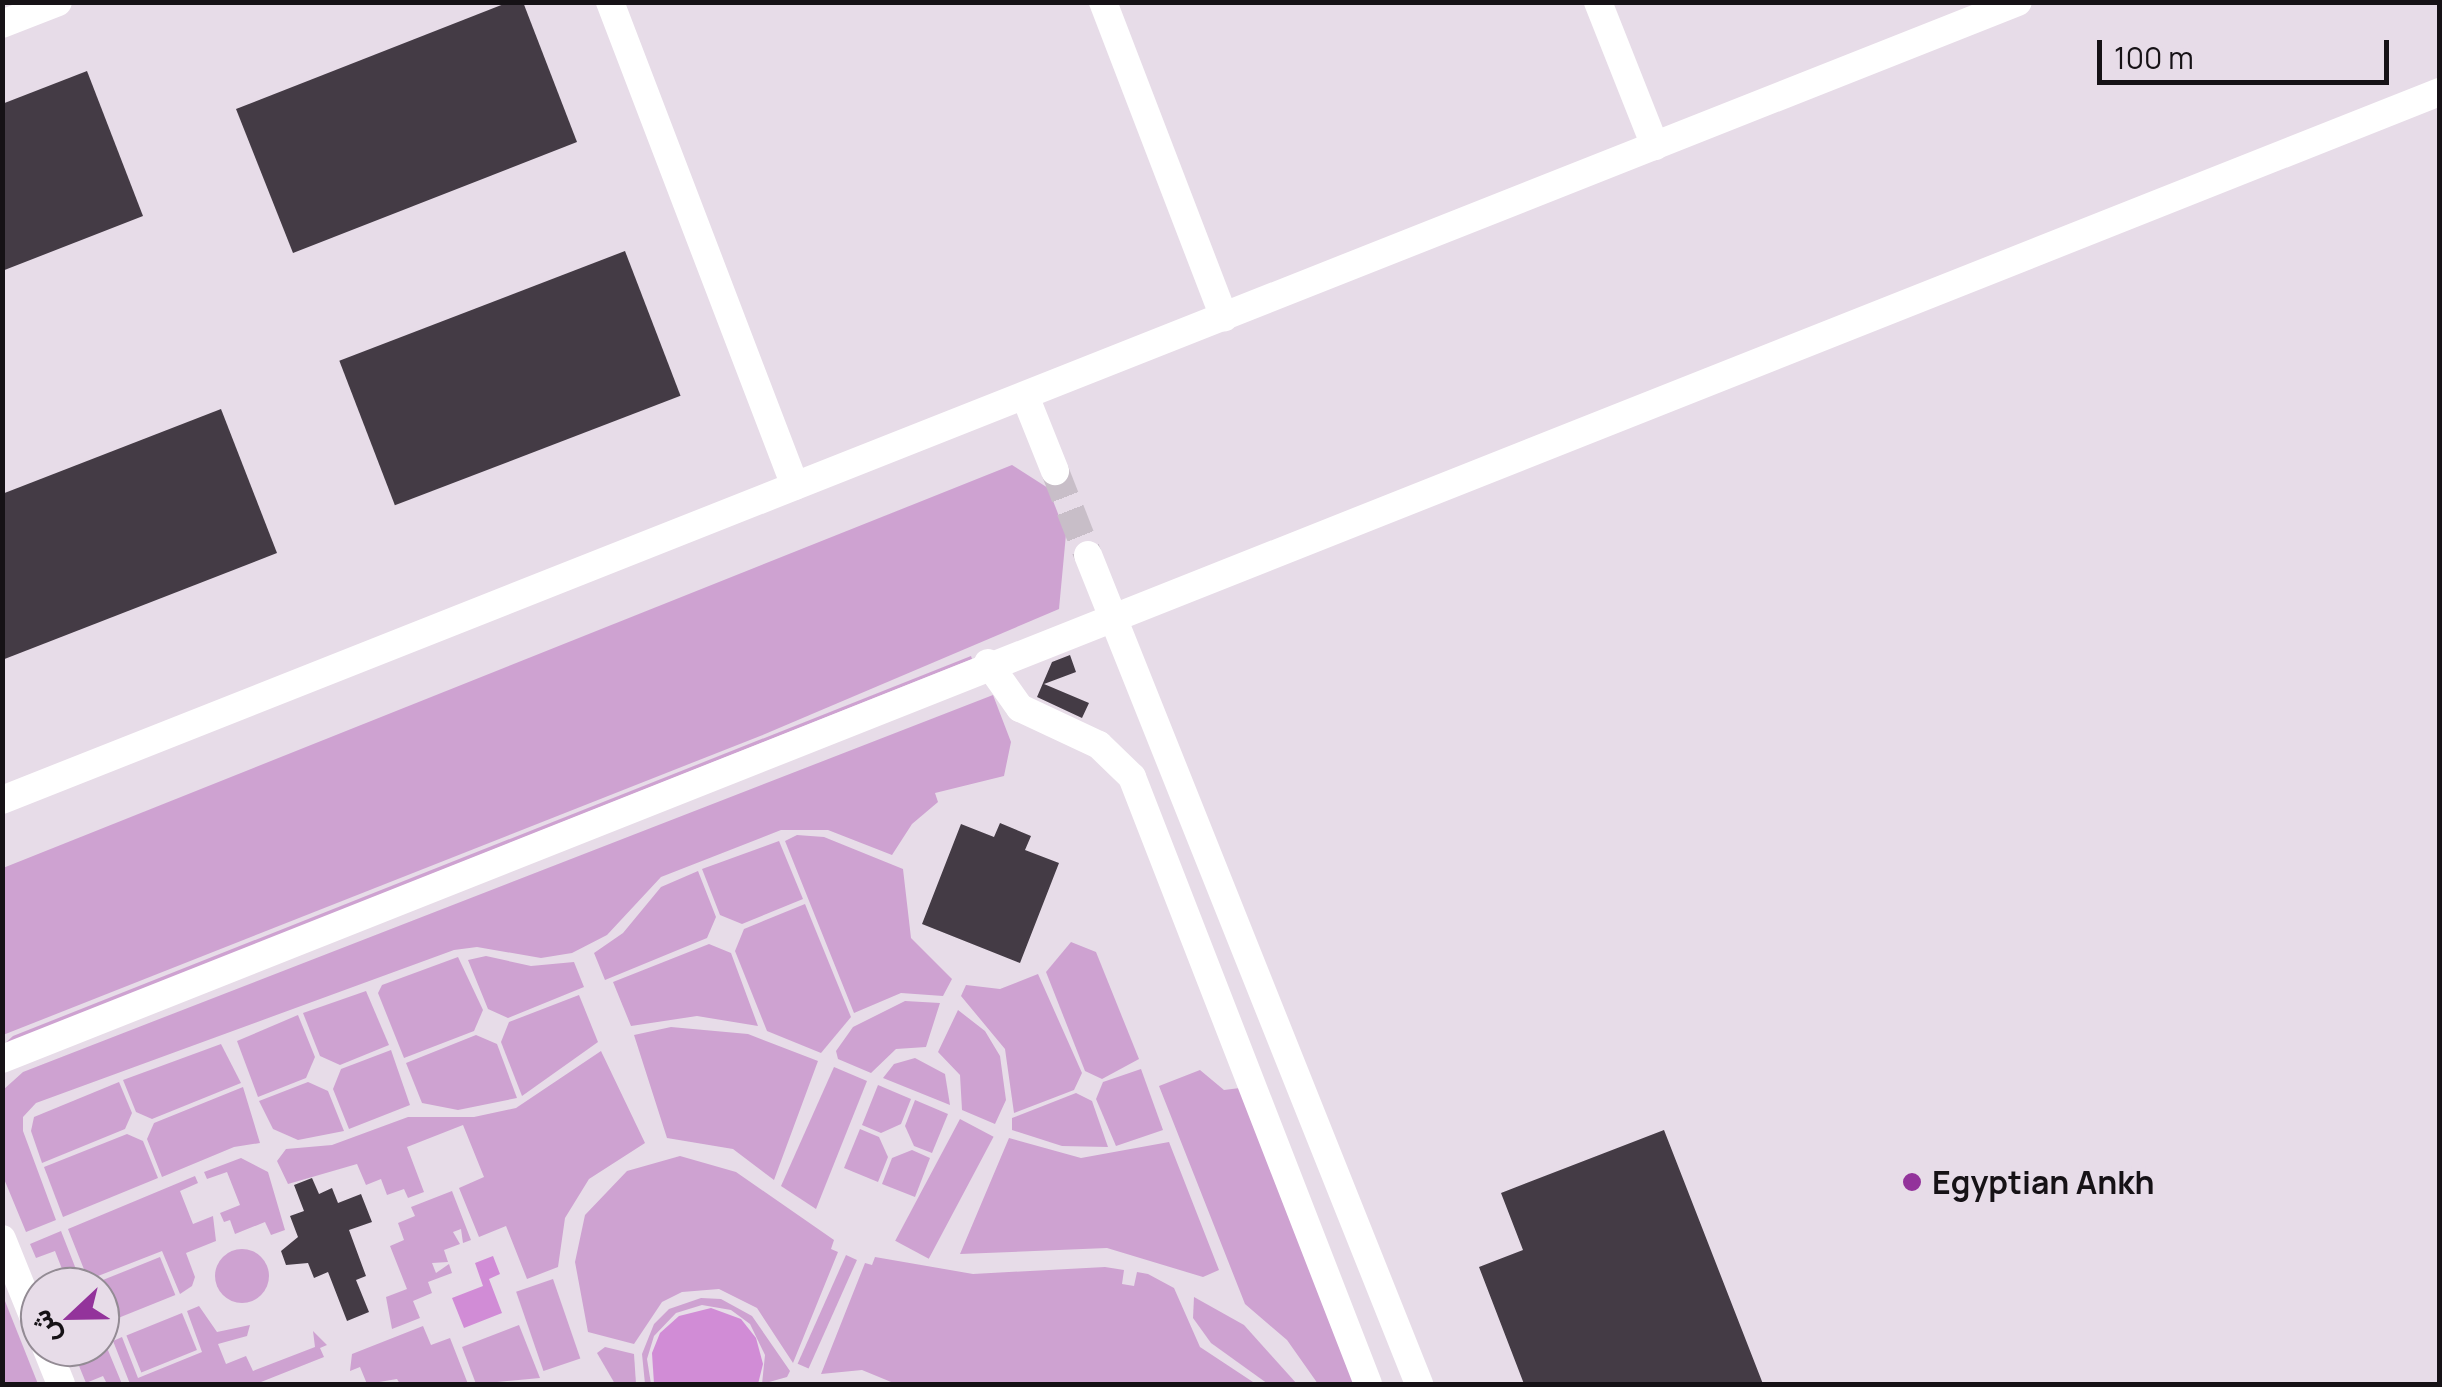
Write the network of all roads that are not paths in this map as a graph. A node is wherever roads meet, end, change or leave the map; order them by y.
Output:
1 (58, 2) edge
2 (610, 2) edge
3 (1104, 2) edge
4 (1598, 2) edge
5 (2018, 2) edge
6 (2, 24) edge
7 (2440, 92) edge
8 (1655, 146) junction
9 (1224, 318) junction
10 (1025, 396) junction
11 (1055, 471) tunnel mouth
12 (795, 486) junction
13 (1088, 554) tunnel mouth
14 (1112, 616) junction
15 (988, 663) junction
16 (2, 800) edge
17 (2, 1059) edge
18 (2, 1239) edge
19 (20, 1283) edge
20 (1368, 1384) edge
21 (1419, 1384) edge

1 - 6 street
2 - 12 street
3 - 9 street
4 - 8 street
5 - 8 street
7 - 14 street
8 - 9 street
9 - 10 street
10 - 11 street
10 - 12 street
12 - 16 street
13 - 14 street
14 - 15 street
14 - 21 street
15 - 17 street
15 - 20 street
18 - 19 street

